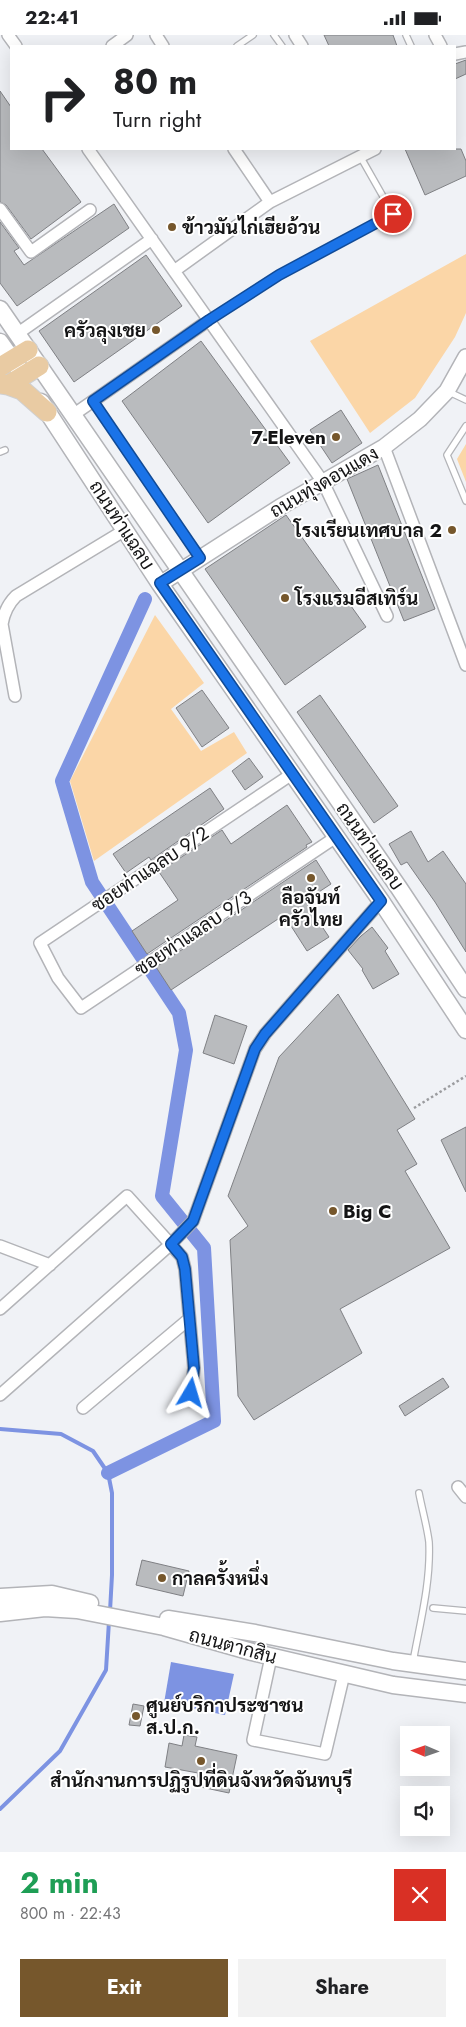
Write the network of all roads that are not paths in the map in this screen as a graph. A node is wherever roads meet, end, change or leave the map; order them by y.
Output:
1 (127, 35) edge
2 (253, 35) edge
3 (113, 45) edge
4 (238, 45) edge
5 (89, 150) edge
6 (236, 150) edge
7 (373, 150) edge
8 (360, 156) junction
9 (270, 202) junction
10 (0, 209) edge
11 (90, 210) dead end
12 (152, 239) junction
13 (174, 271) junction
14 (0, 309) edge
15 (209, 320) junction
16 (17, 334) junction
17 (0, 341) edge
18 (466, 357) edge
19 (13, 359) edge
20 (18, 377) edge
21 (447, 391) junction
22 (466, 399) edge
23 (93, 401) junction
24 (47, 412) joint
25 (73, 415) junction
26 (466, 426) edge
27 (384, 447) junction
28 (323, 482) junction
29 (466, 501) edge
30 (125, 530) junction
31 (200, 558) junction
32 (179, 571) junction
33 (160, 583) junction
34 (387, 616) dead end
35 (466, 665) edge
36 (15, 696) dead end
37 (292, 774) junction
38 (336, 837) junction
39 (399, 888) junction
40 (381, 901) junction
41 (58, 978) joint
42 (465, 987) edge
43 (466, 1030) edge
44 (171, 1244) junction
45 (0, 1246) edge
46 (50, 1265) junction
47 (0, 1309) edge
48 (190, 1319) junction
49 (191, 1393) dead end
50 (0, 1395) edge
51 (82, 1408) dead end
52 (458, 1487) dead end
53 (419, 1493) dead end
54 (466, 1497) edge
55 (0, 1597) edge
56 (433, 1608) dead end
57 (466, 1611) edge
58 (0, 1613) edge
59 (138, 1618) junction
60 (272, 1657) junction
61 (413, 1664) junction
62 (450, 1669) junction
63 (466, 1671) edge
64 (344, 1674) junction
65 (446, 1692) junction
66 (466, 1694) edge

1 - 3 street
2 - 4 lane
5 - 12 street
6 - 9 street
7 - 8 street
8 - 9 street
8 - 15 lane
9 - 13 street
10 - 11 street
12 - 13 street
12 - 16 street
13 - 15 street
14 - 16 main road, ถนนท่าแฉลบ
15 - 23 street
15 - 28 street
16 - 19 main road, ถนนท่าแฉลบ
17 - 19 main road, ถนนท่าแฉลบ
18 - 21 street, ถนนทุ่งดอนแดง
19 - 20 main road, ถนนท่าแฉลบ
20 - 24 main road
20 - 25 main road, ถนนท่าแฉลบ
21 - 22 lane
21 - 27 street, ถนนทุ่งดอนแดง
23 - 25 street
23 - 31 lane
24 - 30 main road, ถนนท่าแฉลบ
25 - 32 main road, ถนนท่าแฉลบ
26 - 29 lane
27 - 28 street, ถนนทุ่งดอนแดง
27 - 35 street
28 - 31 street, ถนนทุ่งดอนแดง
28 - 34 street
30 - 33 main road, ถนนท่าแฉลบ
30 - 36 street
31 - 32 street, ถนนทุ่งดอนแดง
32 - 33 street, ถนนทุ่งดอนแดง
32 - 39 main road, ถนนท่าแฉลบ
33 - 37 main road, ถนนท่าแฉลบ
37 - 38 main road, ถนนท่าแฉลบ
37 - 41 street, ซอยท่าแฉลบ 9/2
38 - 40 main road, ถนนท่าแฉลบ
38 - 41 street, ซอยท่าแฉลบ 9/3
39 - 40 main road
39 - 42 main road, ถนนท่าแฉลบ
40 - 43 main road, ถนนท่าแฉลบ
40 - 44 street
44 - 46 street
44 - 48 street
44 - 50 street
45 - 46 street
46 - 47 street
48 - 49 street
48 - 51 street
52 - 54 street
53 - 61 lane
55 - 59 main road
56 - 57 lane
58 - 59 main road, ถนนตากสิน
59 - 60 main road, ถนนตากสิน
59 - 61 main road, ถนนตากสิน
60 - 64 main road, ถนนตากสิน
60 - 64 street
61 - 62 main road, ถนนตากสิน
62 - 63 main road, ถนนตากสิน
62 - 65 main road
64 - 65 main road, ถนนตากสิน
65 - 66 main road, ถนนตากสิน

